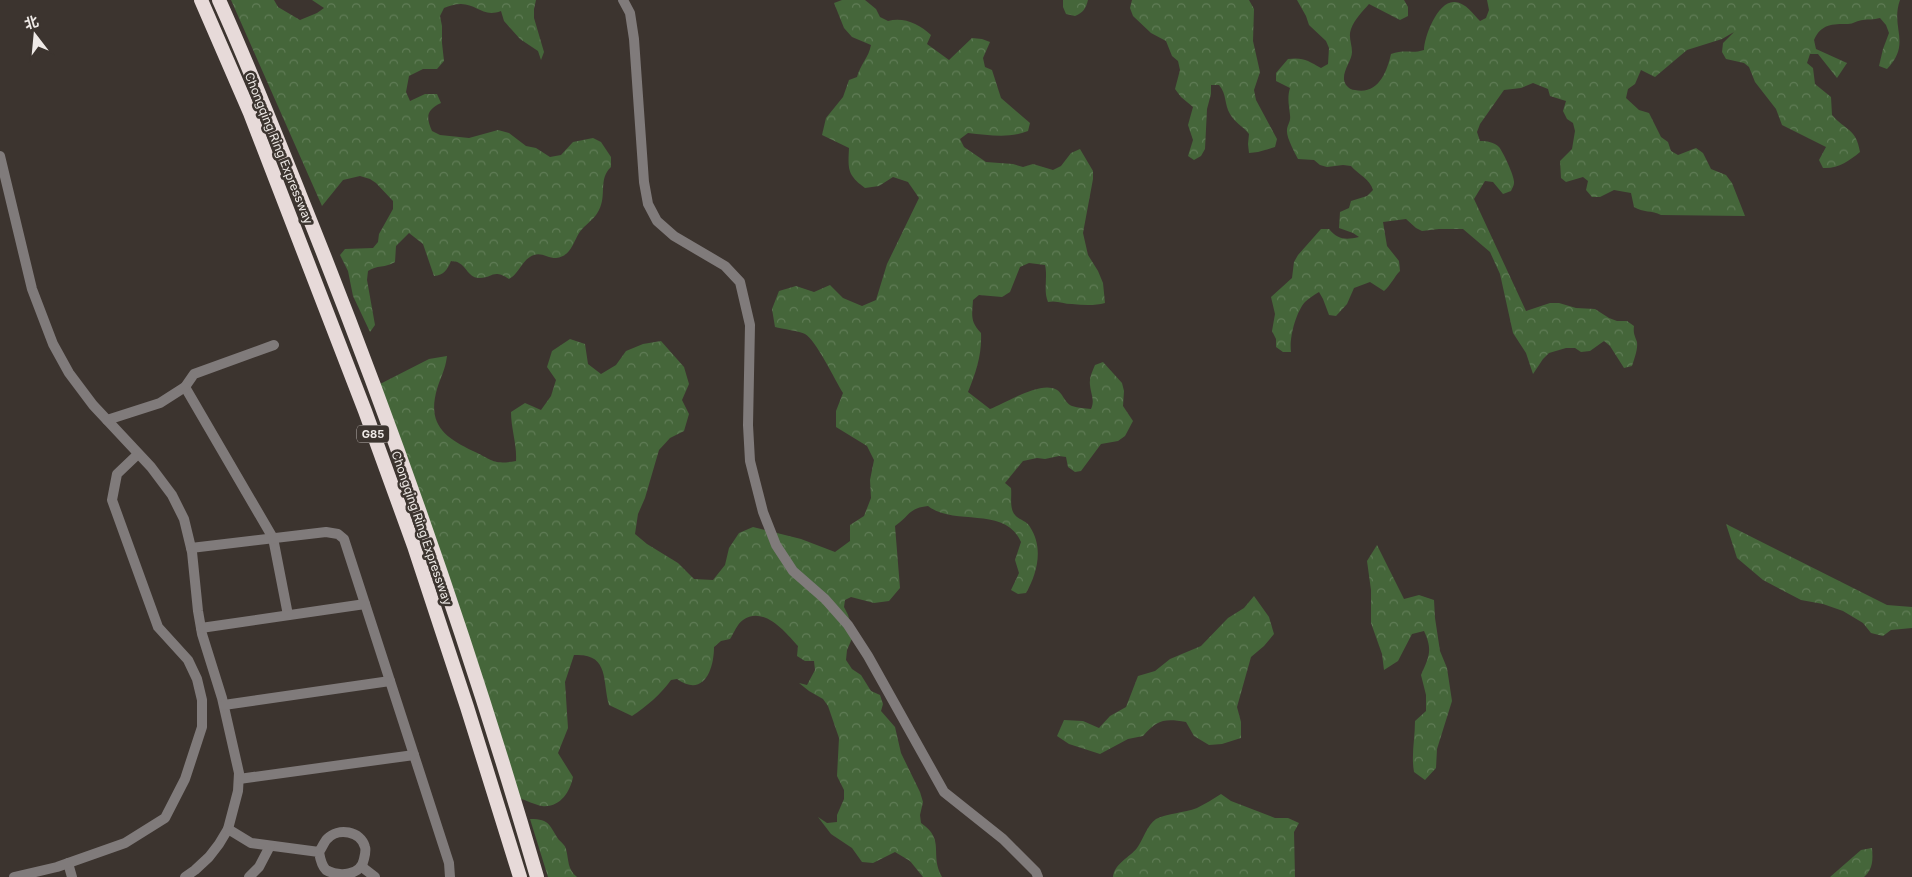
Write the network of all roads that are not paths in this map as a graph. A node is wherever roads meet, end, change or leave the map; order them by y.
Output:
1 (201, 0) edge
2 (219, 0) edge
3 (623, 0) edge
4 (0, 156) edge
5 (274, 345) dead end
6 (185, 387) junction
7 (107, 420) junction
8 (138, 454) junction
9 (273, 538) junction
10 (191, 548) junction
11 (365, 604) junction
12 (288, 615) junction
13 (201, 628) junction
14 (390, 681) junction
15 (224, 705) junction
16 (414, 755) junction
17 (239, 779) junction
18 (228, 829) junction
19 (270, 846) junction
20 (319, 852) junction
21 (68, 863) junction
22 (362, 867) junction
23 (333, 876) edge
24 (14, 877) edge
25 (72, 877) edge
26 (185, 877) edge
27 (249, 877) edge
28 (375, 877) edge
29 (450, 877) edge
30 (520, 877) edge
31 (537, 877) edge
32 (1038, 877) edge

1 - 30 highway, Chongqing Ring Expressway / G85
2 - 31 highway, Chongqing Ring Expressway / G85
3 - 32 street
4 - 7 street
5 - 6 street
6 - 7 street
6 - 9 street
7 - 8 street
8 - 10 street
8 - 21 street
9 - 10 street
9 - 11 street
9 - 12 street
10 - 13 street
11 - 12 street
11 - 14 street
12 - 13 street
13 - 15 street
14 - 15 street
14 - 16 street
15 - 17 street
16 - 17 street
16 - 29 street
17 - 18 street
18 - 19 street
18 - 26 street
19 - 20 street
19 - 27 street
20 - 22 street
20 - 23 street
21 - 24 street
21 - 25 street
22 - 23 street
22 - 28 street

